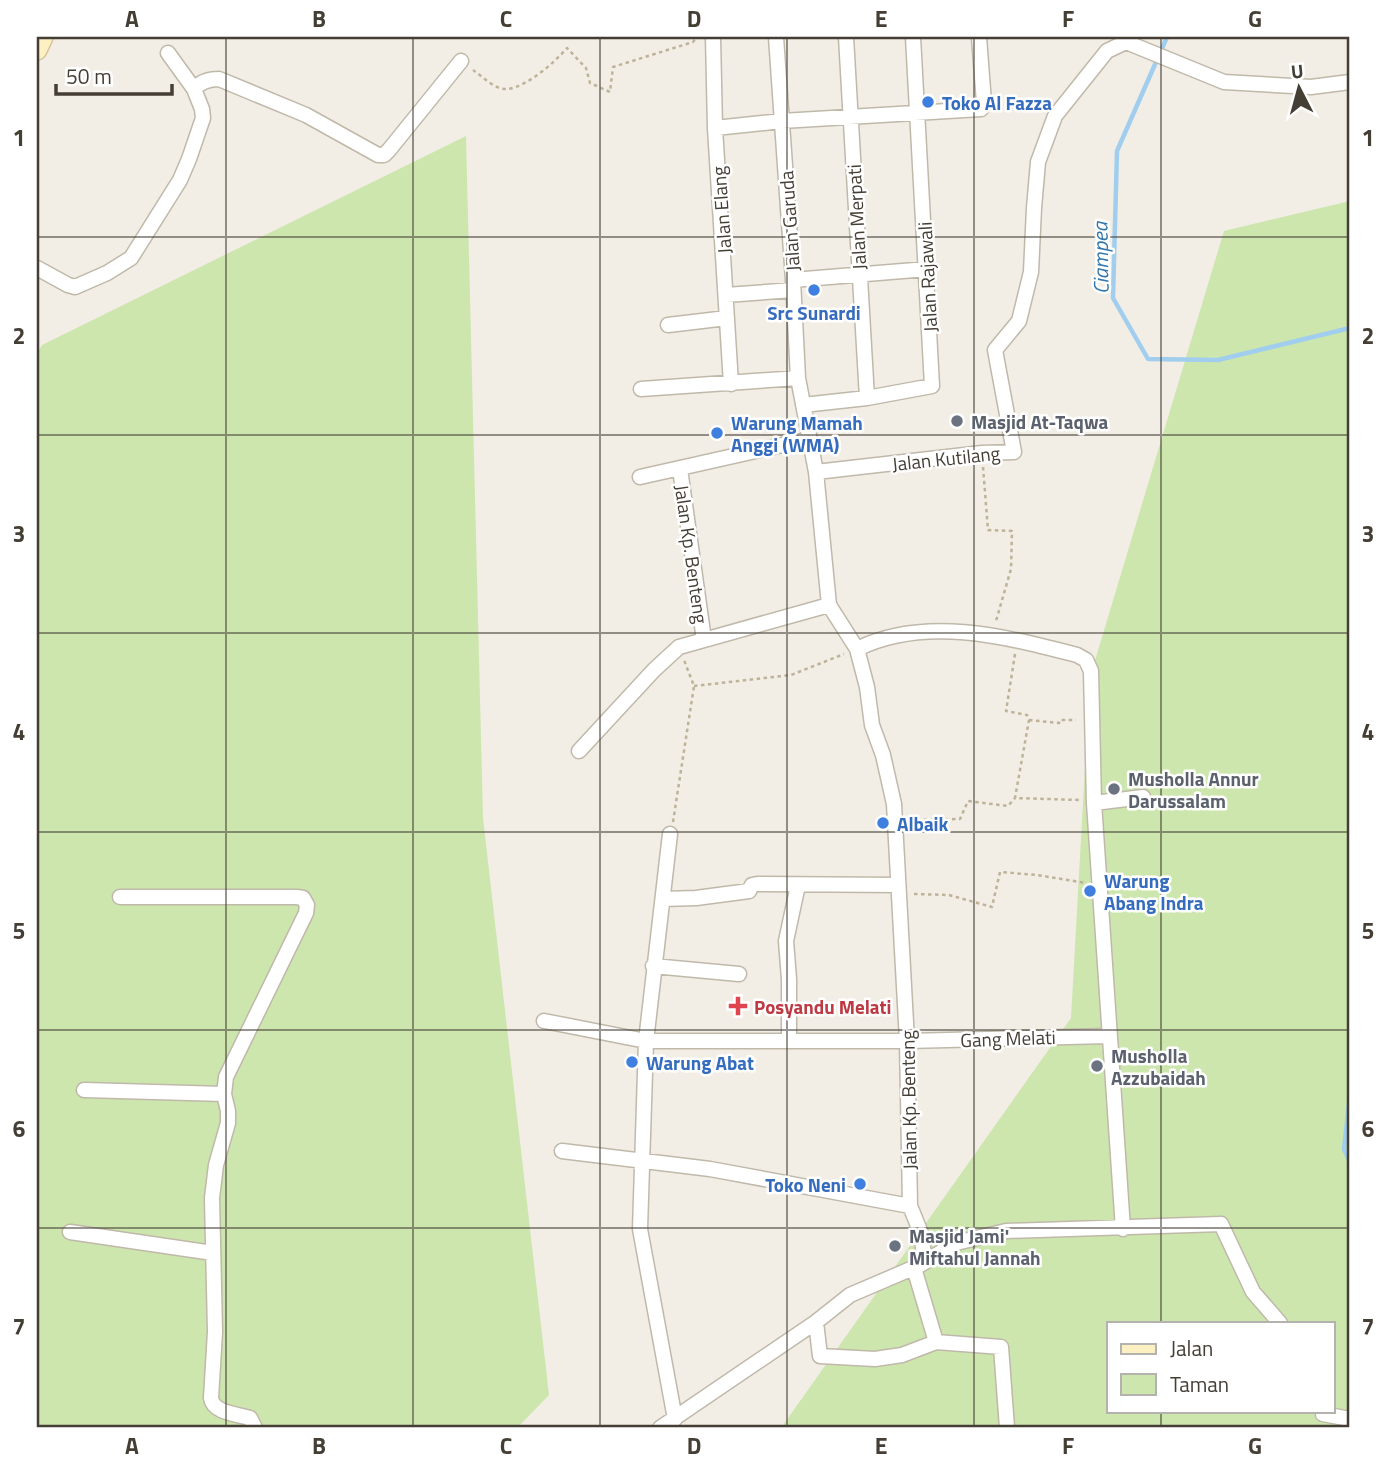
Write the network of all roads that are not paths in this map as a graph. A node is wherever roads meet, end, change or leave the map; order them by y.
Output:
1 (43, 37) edge
2 (713, 37) edge
3 (776, 37) edge
4 (846, 37) edge
5 (913, 37) edge
6 (979, 37) edge
7 (37, 50) edge
8 (168, 53) dead end
9 (461, 61) road end
10 (1350, 82) edge
11 (194, 89) junction
12 (917, 114) junction
13 (850, 117) junction
14 (782, 121) junction
15 (715, 128) junction
16 (37, 268) edge
17 (927, 269) junction
18 (859, 274) junction
19 (793, 285) junction
20 (726, 295) junction
21 (727, 318) junction
22 (668, 325) dead end
23 (798, 378) junction
24 (731, 384) junction
25 (641, 389) dead end
26 (867, 398) junction
27 (803, 405) junction
28 (810, 439) junction
29 (680, 468) junction
30 (816, 472) junction
31 (640, 477) dead end
32 (829, 605) junction
33 (704, 640) junction
34 (857, 649) junction
35 (579, 751) dead end
36 (1143, 797) dead end
37 (1094, 802) junction
38 (670, 834) road end
39 (798, 885) junction
40 (899, 889) junction
41 (120, 897) dead end
42 (663, 899) junction
43 (653, 966) junction
44 (739, 974) dead end
45 (544, 1021) dead end
46 (1109, 1036) junction
47 (789, 1040) junction
48 (646, 1041) junction
49 (907, 1041) junction
50 (84, 1090) dead end
51 (224, 1094) junction
52 (562, 1151) dead end
53 (643, 1160) junction
54 (910, 1206) junction
55 (1123, 1229) junction
56 (70, 1232) dead end
57 (213, 1253) junction
58 (919, 1265) junction
59 (816, 1322) junction
60 (1279, 1322) edge
61 (936, 1342) junction
62 (1323, 1412) edge
63 (675, 1419) junction
64 (1350, 1419) edge
65 (255, 1428) edge
66 (660, 1428) edge
67 (1007, 1428) edge

1 - 7 main road
2 - 15 street, Jalan Elang
3 - 14 street, Jalan Garuda
4 - 13 street, Jalan Merpati
5 - 12 street, Jalan Rajawali
6 - 12 street
8 - 11 street
9 - 11 street
10 - 30 street, Jalan Kutilang
11 - 16 street
12 - 13 street
12 - 17 street, Jalan Rajawali
13 - 14 street
13 - 18 street, Jalan Merpati
14 - 15 street
14 - 19 street, Jalan Garuda
15 - 20 street, Jalan Elang
17 - 18 street
17 - 26 street, Jalan Rajawali
18 - 19 street
18 - 26 street, Jalan Merpati
19 - 20 street
19 - 23 street, Jalan Garuda
20 - 21 street, Jalan Elang
21 - 22 street
21 - 24 street, Jalan Elang
23 - 24 street
23 - 27 street, Jalan Garuda
24 - 25 street
26 - 27 street, Jalan Rajawali
27 - 28 street, Jalan Garuda
28 - 29 street
28 - 30 street, Jalan Kp. Benteng
29 - 31 street
29 - 33 street, Jalan Kp. Benteng
30 - 32 street, Jalan Kp. Benteng
32 - 33 street
32 - 34 street, Jalan Kp. Benteng
33 - 35 street
34 - 37 street
34 - 40 street, Jalan Kp. Benteng
36 - 37 street
37 - 46 street
38 - 42 street
39 - 40 street
39 - 42 street
39 - 47 street
40 - 49 street, Jalan Kp. Benteng
41 - 51 street
42 - 43 street
43 - 44 street
43 - 48 street
45 - 48 street, Gang Melati
46 - 49 street, Gang Melati
46 - 55 street
47 - 48 street, Gang Melati
47 - 49 street, Gang Melati
48 - 53 street
49 - 54 street, Jalan Kp. Benteng
50 - 51 street
51 - 57 street
52 - 53 street
53 - 54 street
53 - 63 street
54 - 58 street, Jalan Kp. Benteng
55 - 58 street
55 - 60 street
56 - 57 street
57 - 65 street
58 - 59 street
58 - 61 street, Jalan Kp. Benteng
59 - 61 street
59 - 63 street
61 - 67 street
62 - 64 street
63 - 66 street

